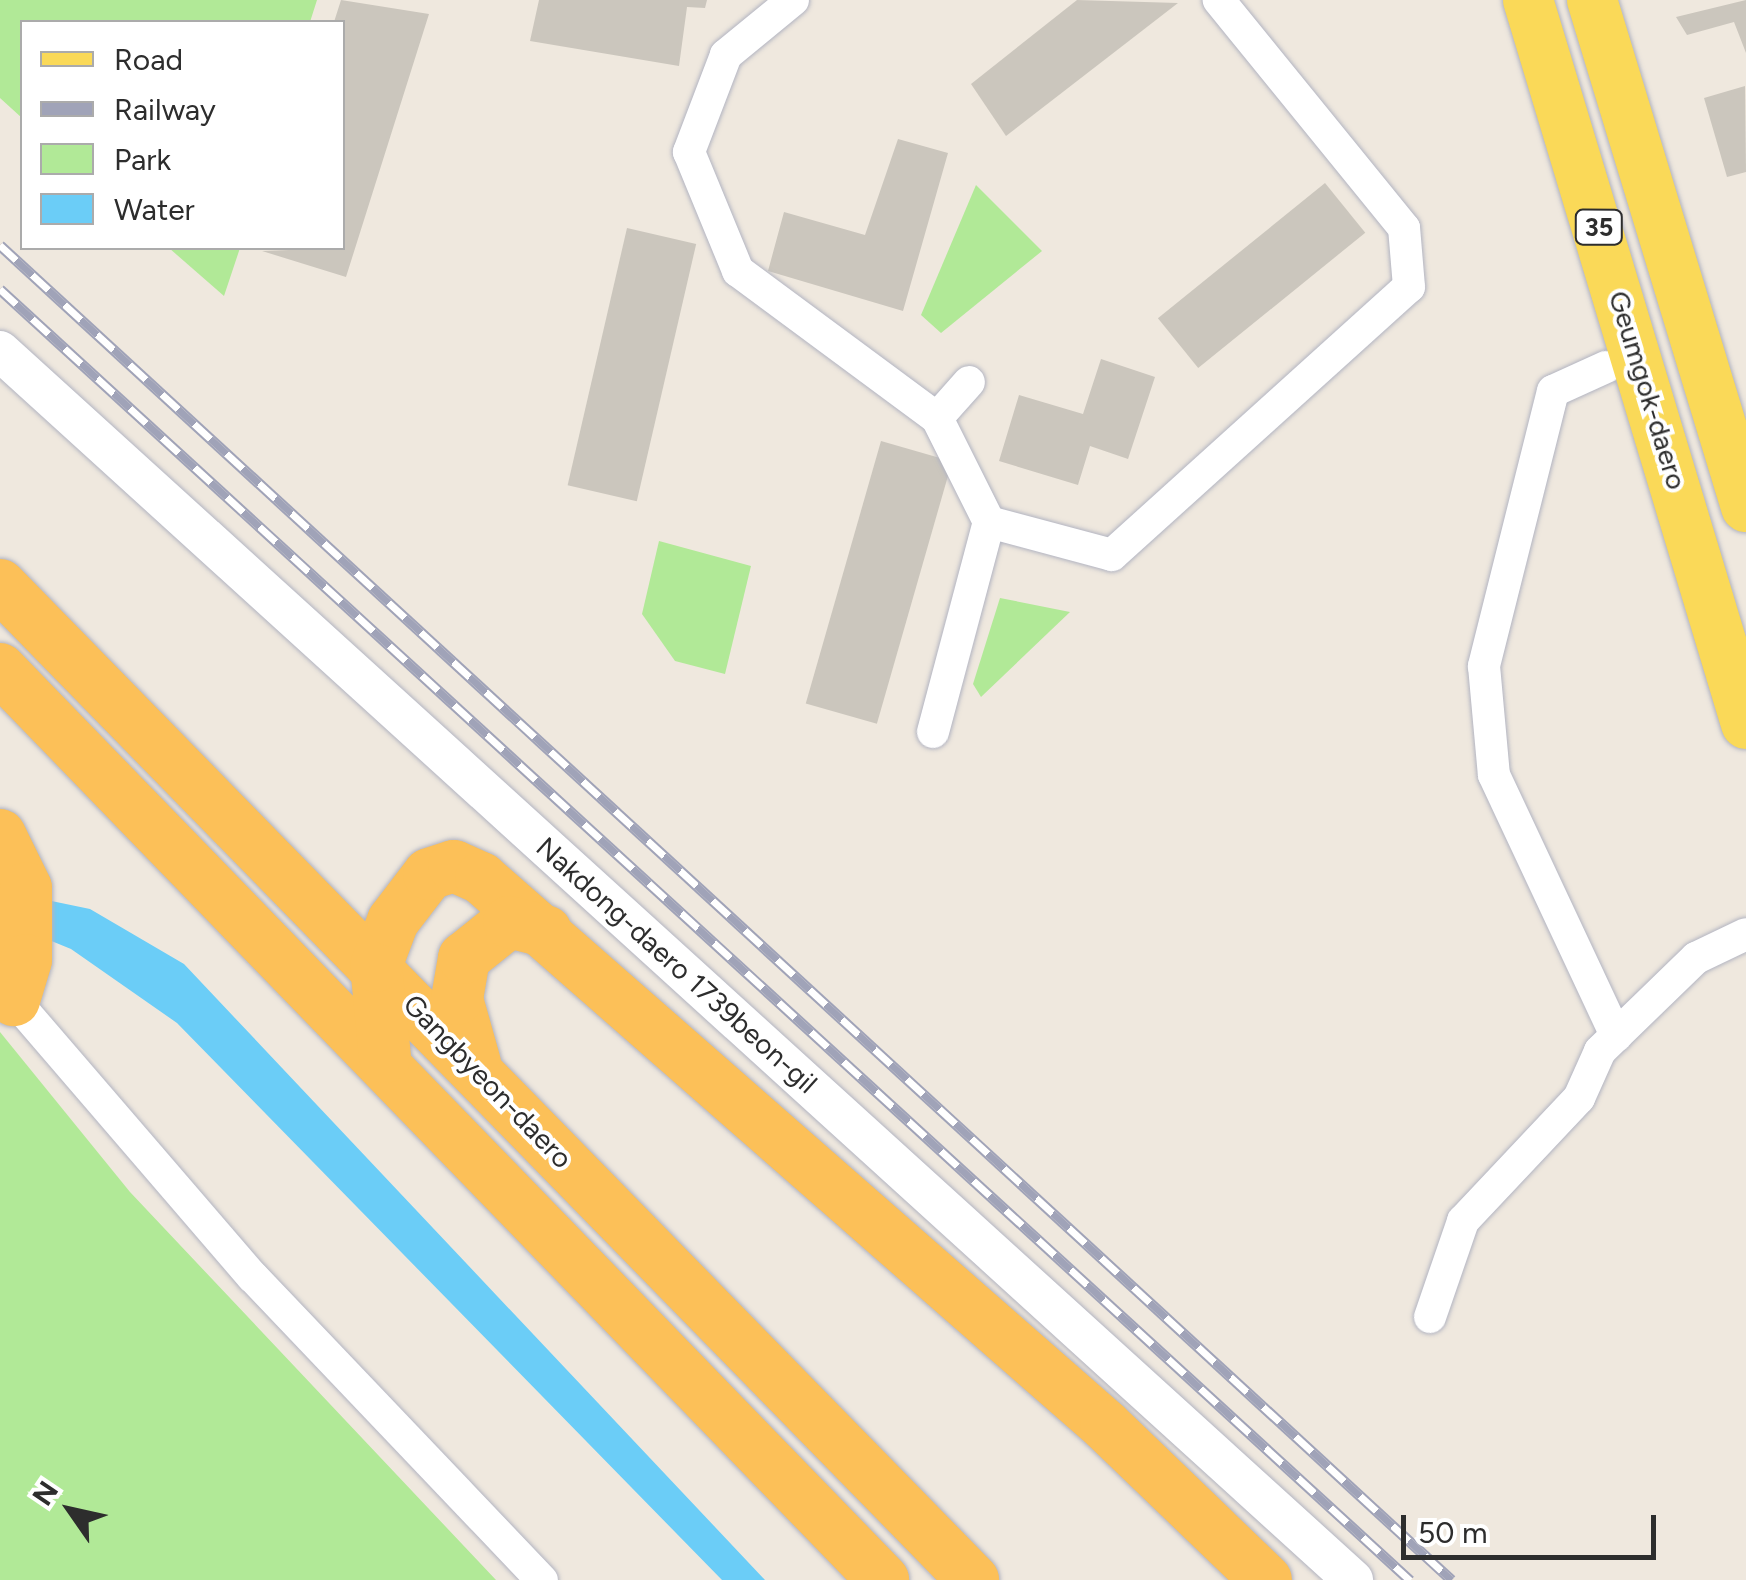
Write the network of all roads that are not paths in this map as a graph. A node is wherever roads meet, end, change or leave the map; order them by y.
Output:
1 (793, 0) edge
2 (1219, 0) edge
3 (1528, 0) edge
4 (1592, 0) edge
5 (0, 351) edge
6 (1606, 367) dead end
7 (970, 382) dead end
8 (937, 418) junction
9 (1736, 434) edge
10 (1668, 455) junction
11 (1746, 507) edge
12 (989, 522) junction
13 (0, 586) edge
14 (0, 670) edge
15 (1746, 724) edge
16 (933, 732) dead end
17 (0, 835) edge
18 (546, 931) junction
19 (1746, 934) edge
20 (376, 966) junction
21 (13, 982) edge
22 (1616, 1036) junction
23 (385, 1058) junction
24 (477, 1068) junction
25 (1430, 1317) dead end
26 (542, 1580) edge
27 (883, 1580) edge
28 (973, 1580) edge
29 (1266, 1580) edge
30 (1354, 1580) edge

1 - 8 street
2 - 12 street
3 - 10 main road, Geumgok-daero / 35
4 - 9 main road, 35
5 - 30 street, Nakdong-daero 1739beon-gil
6 - 22 street
7 - 8 street
8 - 12 street
9 - 10 main road
9 - 11 main road, 35
10 - 15 main road, Geumgok-daero / 35
12 - 16 street
13 - 20 highway, Gangbyeon-daero
14 - 23 highway, Gangbyeon-daero
17 - 21 highway
18 - 20 highway
18 - 24 highway
18 - 29 highway
19 - 22 street
20 - 23 highway
20 - 24 highway, Gangbyeon-daero
21 - 26 street
22 - 25 street
23 - 27 highway, Gangbyeon-daero
24 - 28 highway, Gangbyeon-daero

